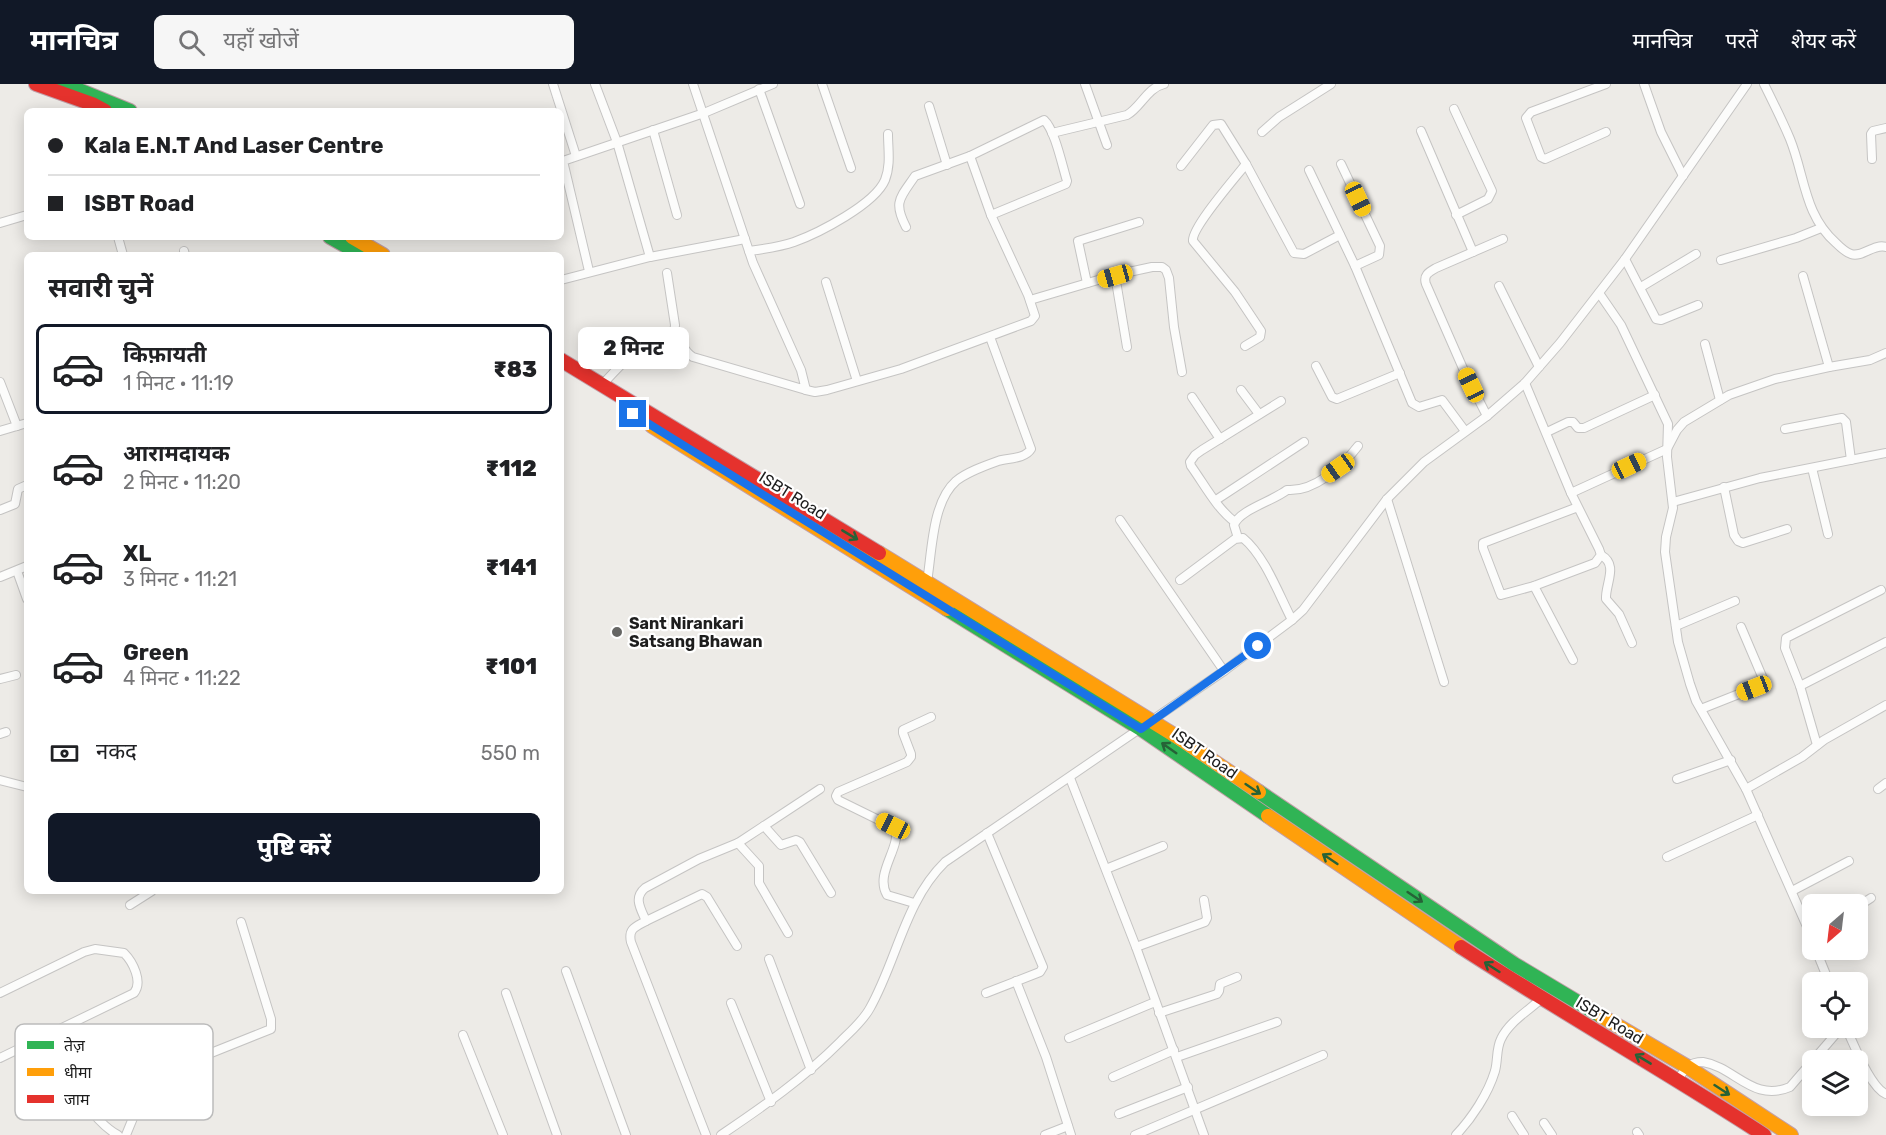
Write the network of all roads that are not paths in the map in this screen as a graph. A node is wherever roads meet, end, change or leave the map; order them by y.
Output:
1 (36, 84) edge
2 (64, 84) edge
3 (553, 84) edge
4 (595, 84) edge
5 (693, 84) edge
6 (772, 84) edge
7 (822, 84) edge
8 (1085, 84) edge
9 (1164, 84) edge
10 (1331, 84) edge
11 (1606, 84) edge
12 (1644, 84) edge
13 (1748, 84) edge
14 (1764, 84) edge
15 (759, 89) junction
16 (929, 106) dead end
17 (99, 108) edge
18 (123, 108) edge
19 (561, 108) edge
20 (1454, 109) dead end
21 (704, 113) junction
22 (564, 118) edge
23 (1099, 121) junction
24 (1886, 128) edge
25 (653, 130) junction
26 (1421, 131) dead end
27 (1262, 132) dead end
28 (1606, 132) dead end
29 (888, 134) dead end
30 (1052, 134) junction
31 (617, 142) junction
32 (1107, 145) dead end
33 (576, 156) junction
34 (970, 156) junction
35 (1872, 159) dead end
36 (564, 160) edge
37 (1246, 164) junction
38 (1341, 164) dead end
39 (947, 165) junction
40 (1181, 166) dead end
41 (850, 168) dead end
42 (564, 169) edge
43 (1309, 170) dead end
44 (1683, 176) junction
45 (800, 204) dead end
46 (677, 215) dead end
47 (991, 215) junction
48 (1456, 215) junction
49 (24, 216) edge
50 (1139, 222) dead end
51 (0, 223) edge
52 (906, 227) dead end
53 (1821, 228) junction
54 (1340, 235) junction
55 (745, 239) junction
56 (1503, 239) dead end
57 (335, 240) edge
58 (357, 240) edge
59 (1886, 247) edge
60 (749, 251) junction
61 (357, 252) edge
62 (378, 252) edge
63 (1473, 252) junction
64 (1696, 254) dead end
65 (650, 257) junction
66 (1625, 259) junction
67 (1720, 260) dead end
68 (1355, 266) junction
69 (589, 272) junction
70 (667, 273) dead end
71 (1115, 276) junction
72 (1803, 276) dead end
73 (564, 279) edge
74 (826, 282) dead end
75 (1087, 283) junction
76 (1499, 286) dead end
77 (1641, 287) junction
78 (1599, 293) junction
79 (1030, 300) junction
80 (1698, 305) dead end
81 (674, 334) junction
82 (990, 337) junction
83 (1705, 344) dead end
84 (1245, 346) dead end
85 (1127, 347) dead end
86 (1886, 353) edge
87 (564, 366) edge
88 (1316, 366) dead end
89 (564, 367) edge
90 (1539, 367) junction
91 (1829, 367) junction
92 (1182, 372) dead end
93 (1400, 374) junction
94 (857, 381) junction
95 (0, 382) edge
96 (1525, 383) junction
97 (602, 385) junction
98 (806, 390) junction
99 (1241, 390) dead end
100 (1655, 395) junction
101 (1192, 398) dead end
102 (1720, 400) junction
103 (1281, 401) dead end
104 (1259, 414) junction
105 (1487, 416) junction
106 (24, 424) edge
107 (17, 426) junction
108 (1785, 429) dead end
109 (0, 431) edge
110 (1465, 431) junction
111 (1547, 432) junction
112 (1220, 439) junction
113 (1304, 442) dead end
114 (1358, 446) dead end
115 (1667, 449) junction
116 (1886, 453) edge
117 (1851, 460) junction
118 (1812, 468) junction
119 (24, 486) edge
120 (1724, 487) junction
121 (1571, 493) junction
122 (1387, 499) junction
123 (1216, 500) junction
124 (1673, 502) junction
125 (1578, 507) junction
126 (0, 510) edge
127 (1120, 520) dead end
128 (1235, 522) junction
129 (1787, 529) dead end
130 (1828, 534) dead end
131 (1238, 538) junction
132 (1601, 555) junction
133 (24, 568) edge
134 (17, 571) junction
135 (0, 577) edge
136 (1180, 580) dead end
137 (927, 582) junction
138 (1534, 586) junction
139 (1881, 590) dead end
140 (24, 591) edge
141 (1736, 601) dead end
142 (1292, 620) junction
143 (1676, 626) junction
144 (1741, 627) dead end
145 (1886, 642) edge
146 (1632, 643) dead end
147 (1573, 660) dead end
148 (1224, 671) junction
149 (16, 675) dead end
150 (0, 679) edge
151 (1444, 682) dead end
152 (1800, 686) junction
153 (1886, 705) edge
154 (1701, 709) junction
155 (931, 717) dead end
156 (1146, 725) junction
157 (1817, 745) junction
158 (1731, 760) junction
159 (1070, 778) junction
160 (1677, 779) dead end
161 (0, 780) edge
162 (1886, 783) edge
163 (24, 786) edge
164 (820, 789) dead end
165 (1746, 789) junction
166 (1878, 789) dead end
167 (1758, 815) junction
168 (764, 826) junction
169 (987, 833) junction
170 (738, 843) junction
171 (1163, 846) dead end
172 (1667, 857) dead end
173 (1850, 861) dead end
174 (1106, 869) junction
175 (1792, 891) junction
176 (831, 893) dead end
177 (147, 894) edge
178 (1204, 900) dead end
179 (914, 903) junction
180 (130, 905) dead end
181 (1802, 914) edge
182 (646, 921) junction
183 (241, 922) dead end
184 (788, 933) dead end
185 (737, 946) dead end
186 (1136, 947) junction
187 (769, 959) dead end
188 (566, 971) dead end
189 (1237, 977) dead end
190 (1016, 981) junction
191 (0, 993) edge
192 (506, 993) dead end
193 (986, 993) dead end
194 (1541, 999) junction
195 (1155, 1002) junction
196 (731, 1003) dead end
197 (1158, 1013) junction
198 (1277, 1022) dead end
199 (72, 1024) edge
200 (463, 1035) dead end
201 (1069, 1038) dead end
202 (1835, 1038) edge
203 (1850, 1038) edge
204 (15, 1051) edge
205 (213, 1053) edge
206 (1175, 1054) junction
207 (1323, 1055) dead end
208 (0, 1058) edge
209 (1686, 1066) junction
210 (811, 1070) junction
211 (1113, 1077) dead end
212 (1678, 1080) junction
213 (1188, 1087) junction
214 (1886, 1094) edge
215 (771, 1101) junction
216 (1194, 1111) junction
217 (1119, 1114) dead end
218 (1512, 1116) dead end
219 (99, 1120) edge
220 (132, 1120) edge
221 (1544, 1123) dead end
222 (1068, 1126) junction
223 (118, 1135) edge
224 (126, 1135) edge
225 (503, 1135) edge
226 (557, 1135) edge
227 (626, 1135) edge
228 (706, 1135) edge
229 (721, 1135) edge
230 (1045, 1135) edge
231 (1071, 1135) edge
232 (1135, 1135) edge
233 (1204, 1135) edge
234 (1456, 1135) edge
235 (1524, 1135) edge
236 (1552, 1135) edge
237 (1764, 1135) edge
238 (1791, 1135) edge

1 - 17 highway
2 - 18 highway
3 - 19 street
4 - 31 street
5 - 21 street
6 - 15 street
7 - 41 street
8 - 23 street
9 - 23 street
10 - 27 street
11 - 28 street
12 - 44 street
13 - 44 street
14 - 53 street
15 - 21 street
15 - 45 street
16 - 39 street
20 - 48 street
21 - 25 street
21 - 55 street
22 - 33 street
23 - 30 street
23 - 32 street
24 - 35 street
25 - 31 street
25 - 46 street
26 - 48 street
29 - 60 street
30 - 34 street
30 - 47 street
31 - 33 street
31 - 65 street
33 - 36 street
34 - 39 street
34 - 47 street
37 - 40 street
37 - 54 street
37 - 84 street
38 - 68 street
39 - 52 street
42 - 69 street
43 - 54 street
44 - 66 street
47 - 79 street
48 - 63 street
49 - 51 street
50 - 75 street
53 - 59 street
53 - 67 street
54 - 68 street
55 - 60 street
55 - 65 street
56 - 63 street
57 - 61 highway
58 - 62 highway
60 - 98 street
63 - 105 street
64 - 77 street
65 - 69 street
66 - 77 street
66 - 78 street
68 - 93 street
69 - 73 street
70 - 81 street
71 - 75 street
71 - 85 street
71 - 92 street
72 - 91 street
74 - 94 street
75 - 79 street
76 - 90 street
77 - 80 street
78 - 90 street
78 - 100 street
79 - 82 street
81 - 97 street
81 - 98 street
82 - 94 street
82 - 137 street
83 - 102 street
86 - 91 street
87 - 97 highway
88 - 93 street
89 - 156 highway, ISBT Road
90 - 96 street
91 - 102 street
93 - 110 street
94 - 98 street
95 - 107 street
96 - 105 street
96 - 111 street
97 -> 137 highway
99 - 104 street
100 - 111 street
100 - 115 street
101 - 112 street
102 - 115 street
103 - 104 street
104 - 112 street
105 - 110 street
106 - 107 street
107 - 109 street
108 - 117 street
110 - 122 street
111 - 121 street
112 - 123 street
113 - 123 street
114 - 128 street
115 - 121 street
115 - 124 street
116 - 117 street
117 - 118 street
118 - 120 street
118 - 130 street
119 - 126 street
120 - 124 street
120 - 129 street
121 - 125 street
122 - 142 street
122 - 151 street
123 - 128 street
124 - 143 street
125 - 132 street
125 - 138 street
127 - 148 street
128 - 131 street
131 - 136 street
131 - 142 street
132 - 138 street
132 - 146 street
133 - 134 street
134 - 135 street
134 - 140 street
137 - 156 highway
138 - 147 street
139 - 152 street
141 - 143 street
142 - 148 street
143 - 154 street
144 - 154 street
145 - 152 street
148 - 156 street
149 - 150 street
152 - 157 street
153 - 157 street
154 - 158 street
155 - 179 street
156 - 159 street
194 -> 156 highway, ISBT Road
156 -> 209 highway
157 - 165 street
158 - 160 street
158 - 165 street
159 - 169 street
159 - 174 street
161 - 163 street
162 - 166 street
164 - 168 street
165 - 167 street
167 - 172 street
167 - 175 street
168 - 170 street
168 - 176 street
169 - 179 street
169 - 190 street
170 - 182 street
170 - 184 street
171 - 174 street
173 - 175 street
174 - 186 street
175 - 181 street
177 - 180 street
178 - 186 street
179 - 210 street
182 - 185 street
182 - 228 street
183 - 205 street
186 - 195 street
187 - 210 street
188 - 227 street
189 - 197 street
190 - 193 street
190 - 222 street
191 - 199 street
192 - 226 street
212 -> 194 highway, ISBT Road
194 - 234 street
195 - 197 street
195 - 201 street
196 - 215 street
197 - 206 street
198 - 206 street
200 - 225 street
202 - 209 street
203 - 214 street
204 - 208 street
206 - 211 street
206 - 213 street
207 - 216 street
209 - 212 street
209 -> 238 highway
210 - 215 street
212 - 237 highway, ISBT Road
213 - 216 street
213 - 217 street
215 - 229 street
216 - 232 street
216 - 233 street
218 - 235 street
219 - 223 street
220 - 224 street
221 - 236 street
222 - 230 street
222 - 231 street

